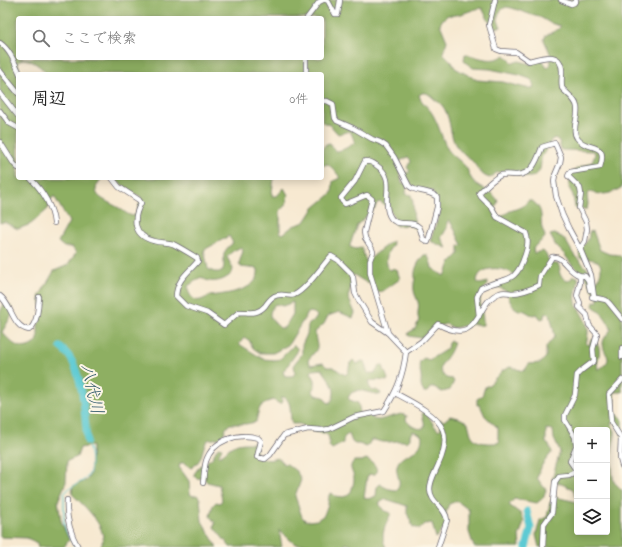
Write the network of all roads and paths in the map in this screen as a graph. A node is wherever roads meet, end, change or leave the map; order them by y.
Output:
1 (324, 0) edge
2 (340, 0) edge
3 (495, 0) edge
4 (561, 0) edge
5 (576, 0) edge
6 (309, 16) edge
7 (0, 43) edge
8 (306, 60) edge
9 (0, 71) edge
10 (19, 72) edge
11 (306, 72) edge
12 (16, 91) edge
13 (0, 93) edge
14 (324, 101) edge
15 (0, 112) edge
16 (16, 113) edge
17 (16, 127) edge
18 (0, 142) edge
19 (16, 166) edge
20 (32, 180) edge
21 (113, 180) edge
22 (54, 223) dead end
23 (580, 249) junction
24 (580, 276) junction
25 (0, 296) edge
26 (39, 297) dead end
27 (594, 297) junction
28 (479, 316) junction
29 (622, 319) edge
30 (388, 333) junction
31 (622, 348) edge
32 (406, 352) junction
33 (622, 357) edge
34 (622, 380) edge
35 (395, 393) junction
36 (622, 466) edge
37 (203, 484) dead end
38 (67, 500) dead end
39 (78, 547) edge
40 (438, 547) edge
41 (543, 547) edge

1 - 2 street
1 - 6 street
3 - 23 street
4 - 5 street
7 - 10 street
8 - 11 street
9 - 12 street
13 - 16 street
14 - 30 street
15 - 17 street
18 - 19 street
20 - 22 street
21 - 30 street
23 - 27 street
23 - 28 street
24 - 27 street
24 - 28 street
24 - 41 street
25 - 26 street
27 - 29 street
28 - 32 street
30 - 32 street
31 - 33 street
32 - 35 street
34 - 36 street
35 - 37 street
35 - 40 street
38 - 39 street

